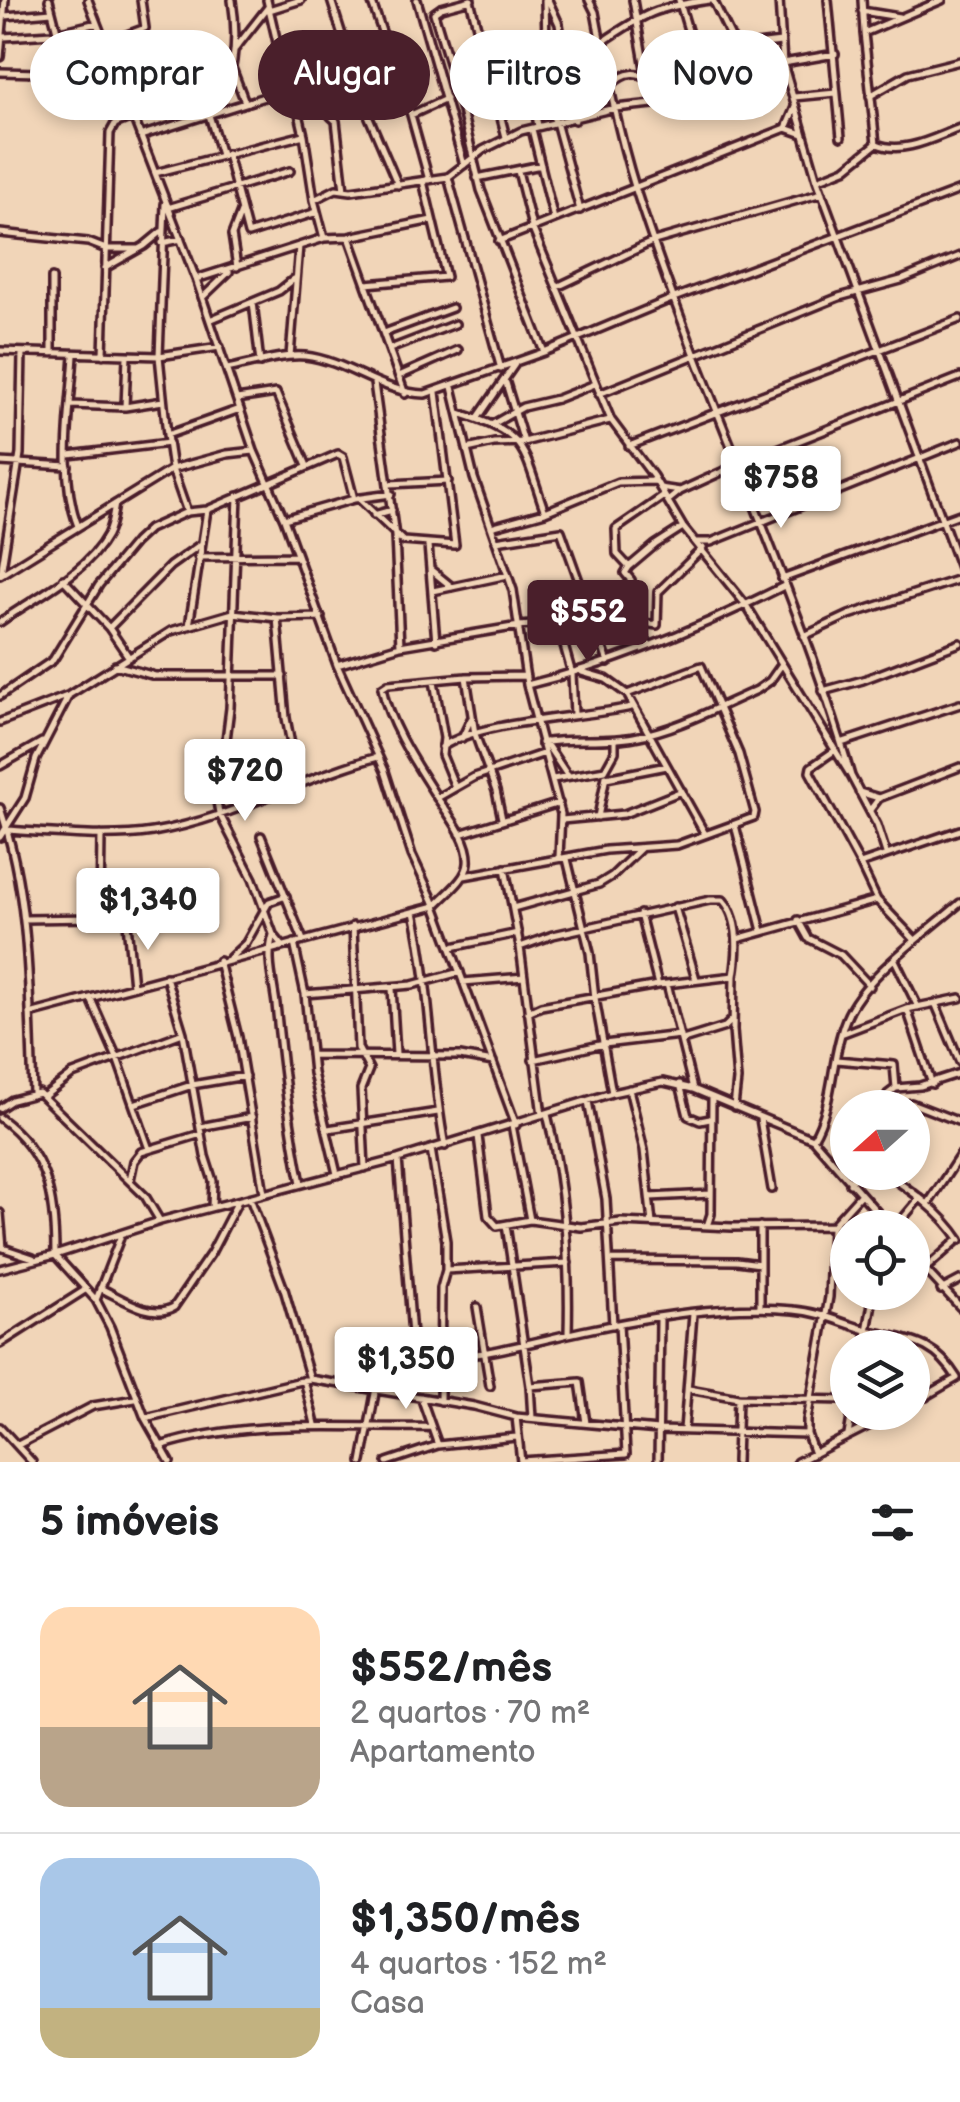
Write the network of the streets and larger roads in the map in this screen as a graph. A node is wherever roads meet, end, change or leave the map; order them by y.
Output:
1 (6, 0) edge
2 (49, 0) edge
3 (140, 0) edge
4 (232, 0) edge
5 (302, 0) edge
6 (331, 0) edge
7 (371, 0) edge
8 (417, 0) edge
9 (470, 0) edge
10 (546, 0) edge
11 (590, 0) edge
12 (632, 0) edge
13 (712, 0) edge
14 (788, 0) edge
15 (828, 0) edge
16 (862, 0) edge
17 (942, 0) edge
18 (90, 1) edge
19 (680, 2) edge
20 (780, 2) edge
21 (268, 6) edge
22 (862, 11) junction
23 (52, 12) junction
24 (5, 16) junction
25 (902, 17) junction
26 (636, 20) junction
27 (97, 23) junction
28 (56, 30) edge
29 (69, 30) edge
30 (99, 30) edge
31 (140, 30) edge
32 (233, 30) edge
33 (341, 30) edge
34 (382, 30) edge
35 (478, 30) edge
36 (546, 30) edge
37 (560, 30) edge
38 (597, 30) edge
39 (638, 30) edge
40 (688, 30) edge
41 (727, 30) edge
42 (781, 30) edge
43 (617, 32) edge
44 (864, 33) junction
45 (30, 35) edge
46 (4, 37) junction
47 (238, 45) edge
48 (835, 54) junction
49 (0, 58) edge
50 (960, 61) edge
51 (789, 62) edge
52 (0, 72) edge
53 (30, 72) edge
54 (238, 84) edge
55 (789, 84) edge
56 (869, 84) junction
57 (881, 88) junction
58 (836, 93) junction
59 (870, 96) junction
60 (258, 98) edge
61 (793, 98) junction
62 (446, 99) junction
63 (245, 102) junction
64 (238, 105) edge
65 (430, 106) edge
66 (795, 106) junction
67 (617, 116) edge
68 (125, 120) edge
69 (133, 120) edge
70 (193, 120) edge
71 (211, 120) edge
72 (300, 120) edge
73 (335, 120) edge
74 (371, 120) edge
75 (412, 120) edge
76 (502, 120) edge
77 (534, 120) edge
78 (575, 120) edge
79 (556, 122) junction
80 (535, 127) junction
81 (786, 128) junction
82 (960, 128) edge
83 (803, 134) junction
84 (304, 135) junction
85 (140, 136) junction
86 (506, 137) junction
87 (841, 137) dead end
88 (876, 144) junction
89 (224, 154) junction
90 (473, 158) junction
91 (464, 164) junction
92 (541, 164) junction
93 (290, 171) dead end
94 (518, 171) junction
95 (155, 173) junction
96 (448, 177) junction
97 (478, 178) junction
98 (426, 180) junction
99 (817, 180) junction
100 (398, 185) junction
101 (236, 188) junction
102 (636, 188) junction
103 (344, 190) junction
104 (960, 190) edge
105 (822, 193) junction
106 (314, 200) junction
107 (166, 205) junction
108 (580, 210) junction
109 (241, 212) junction
110 (317, 212) junction
111 (554, 219) junction
112 (432, 220) junction
113 (532, 228) junction
114 (162, 230) junction
115 (0, 233) edge
116 (838, 236) junction
117 (349, 237) junction
118 (324, 238) junction
119 (181, 239) junction
120 (500, 240) junction
121 (654, 242) junction
122 (162, 245) junction
123 (299, 246) junction
124 (106, 248) junction
125 (140, 248) junction
126 (960, 256) edge
127 (105, 268) junction
128 (234, 268) junction
129 (52, 278) dead end
130 (294, 279) junction
131 (196, 280) junction
132 (366, 284) junction
133 (556, 288) junction
134 (279, 291) junction
135 (294, 293) junction
136 (858, 293) junction
137 (203, 297) junction
138 (674, 298) junction
139 (253, 302) junction
140 (452, 308) dead end
141 (960, 319) edge
142 (210, 320) junction
143 (455, 324) dead end
144 (384, 333) junction
145 (577, 338) junction
146 (220, 347) junction
147 (390, 349) junction
148 (458, 350) dead end
149 (879, 350) junction
150 (0, 351) edge
151 (22, 352) junction
152 (544, 352) junction
153 (52, 353) junction
154 (74, 354) junction
155 (698, 354) junction
156 (103, 355) junction
157 (127, 356) junction
158 (159, 356) junction
159 (290, 356) junction
160 (260, 362) junction
161 (516, 363) junction
162 (227, 369) junction
163 (501, 369) junction
164 (399, 376) junction
165 (960, 377) edge
166 (506, 380) junction
167 (374, 383) junction
168 (595, 384) junction
169 (452, 387) junction
170 (436, 392) junction
171 (405, 394) junction
172 (600, 394) junction
173 (236, 399) junction
174 (163, 401) junction
175 (899, 402) junction
176 (72, 405) junction
177 (125, 406) junction
178 (240, 409) junction
179 (516, 411) junction
180 (717, 412) junction
181 (459, 413) junction
182 (477, 419) junction
183 (611, 420) junction
184 (493, 424) junction
185 (168, 439) junction
186 (522, 442) junction
187 (960, 442) edge
188 (629, 446) junction
189 (467, 449) junction
190 (254, 451) junction
191 (69, 455) junction
192 (919, 456) junction
193 (0, 462) edge
194 (18, 462) junction
195 (736, 464) junction
196 (68, 466) junction
197 (307, 466) junction
198 (172, 469) junction
199 (448, 480) junction
200 (268, 483) junction
201 (390, 484) junction
202 (658, 484) junction
203 (680, 491) junction
204 (391, 494) junction
205 (238, 496) junction
206 (666, 498) junction
207 (356, 499) junction
208 (115, 504) junction
209 (207, 510) junction
210 (392, 510) junction
211 (191, 512) junction
212 (545, 512) junction
213 (960, 514) edge
214 (374, 516) junction
215 (284, 520) junction
216 (942, 520) junction
217 (204, 522) junction
218 (759, 522) junction
219 (78, 526) junction
220 (491, 527) junction
221 (684, 527) junction
222 (395, 536) junction
223 (496, 541) junction
224 (696, 542) junction
225 (711, 542) junction
226 (201, 544) junction
227 (428, 545) junction
228 (704, 550) junction
229 (297, 556) junction
230 (198, 557) junction
231 (236, 558) junction
232 (629, 567) junction
233 (960, 568) edge
234 (431, 569) junction
235 (1, 575) edge
236 (509, 575) junction
237 (63, 578) junction
238 (960, 579) edge
239 (432, 582) junction
240 (783, 583) junction
241 (452, 587) junction
242 (443, 589) junction
243 (433, 591) junction
244 (618, 598) junction
245 (87, 605) junction
246 (746, 605) junction
247 (590, 611) junction
248 (233, 613) junction
249 (321, 616) junction
250 (277, 618) junction
251 (0, 622) edge
252 (637, 622) junction
253 (558, 623) junction
254 (189, 626) junction
255 (519, 626) junction
256 (109, 628) junction
257 (804, 636) junction
258 (436, 642) junction
259 (960, 643) edge
260 (400, 646) junction
261 (649, 646) junction
262 (128, 656) junction
263 (604, 663) junction
264 (782, 663) junction
265 (337, 664) junction
266 (114, 666) junction
267 (580, 671) junction
268 (572, 674) junction
269 (231, 675) junction
270 (283, 676) junction
271 (526, 676) junction
272 (466, 677) junction
273 (606, 679) junction
274 (434, 681) junction
275 (528, 685) junction
276 (822, 691) junction
277 (626, 694) junction
278 (69, 695) junction
279 (0, 696) edge
280 (960, 704) edge
281 (631, 706) junction
282 (720, 707) junction
283 (574, 714) junction
284 (471, 719) junction
285 (0, 722) edge
286 (536, 722) junction
287 (475, 734) junction
288 (648, 734) junction
289 (462, 738) junction
290 (44, 740) junction
291 (448, 740) junction
292 (615, 740) junction
293 (543, 743) junction
294 (842, 743) junction
295 (834, 751) junction
296 (545, 753) junction
297 (20, 756) junction
298 (378, 757) junction
299 (36, 759) junction
300 (0, 766) edge
301 (667, 766) junction
302 (960, 767) edge
303 (490, 772) junction
304 (605, 774) junction
305 (568, 775) junction
306 (851, 776) junction
307 (552, 780) junction
308 (300, 786) junction
309 (455, 787) junction
310 (682, 791) junction
311 (859, 792) junction
312 (437, 798) junction
313 (878, 798) junction
314 (558, 803) junction
315 (0, 808) edge
316 (869, 811) junction
317 (220, 813) junction
318 (598, 817) junction
319 (502, 819) junction
320 (562, 820) junction
321 (735, 825) junction
322 (960, 830) edge
323 (4, 833) edge
324 (460, 834) junction
325 (705, 834) junction
326 (101, 835) junction
327 (261, 836) dead end
328 (641, 848) junction
329 (886, 853) junction
330 (563, 858) junction
331 (860, 864) junction
332 (505, 868) junction
333 (464, 876) junction
334 (573, 892) junction
335 (286, 896) junction
336 (877, 900) junction
337 (960, 903) edge
338 (436, 906) junction
339 (675, 907) junction
340 (514, 908) junction
341 (264, 910) junction
342 (414, 912) junction
343 (640, 914) junction
344 (22, 918) junction
345 (798, 920) junction
346 (128, 923) dead end
347 (353, 926) junction
348 (584, 930) junction
349 (762, 931) junction
350 (273, 934) junction
351 (518, 934) junction
352 (736, 938) junction
353 (914, 939) junction
354 (304, 940) junction
355 (294, 943) junction
356 (283, 946) junction
357 (451, 947) junction
358 (520, 947) junction
359 (268, 951) junction
360 (894, 959) junction
361 (228, 960) junction
362 (218, 961) junction
363 (460, 972) junction
364 (166, 976) junction
365 (524, 976) junction
366 (734, 976) junction
367 (696, 979) junction
368 (463, 982) junction
369 (426, 983) junction
370 (667, 984) junction
371 (658, 985) junction
372 (133, 986) junction
373 (870, 986) junction
374 (392, 988) junction
375 (356, 991) junction
376 (306, 994) junction
377 (526, 998) junction
378 (595, 998) junction
379 (960, 998) edge
380 (91, 999) junction
381 (935, 1004) junction
382 (541, 1006) junction
383 (918, 1007) junction
384 (907, 1009) junction
385 (528, 1012) junction
386 (30, 1014) junction
387 (733, 1019) junction
388 (725, 1026) junction
389 (733, 1030) junction
390 (183, 1033) junction
391 (841, 1034) junction
392 (681, 1037) junction
393 (604, 1044) junction
394 (362, 1053) junction
395 (311, 1054) junction
396 (396, 1054) junction
397 (434, 1056) junction
398 (117, 1058) junction
399 (533, 1060) junction
400 (836, 1060) junction
401 (494, 1062) junction
402 (960, 1062) edge
403 (960, 1073) edge
404 (245, 1076) junction
405 (680, 1084) junction
406 (932, 1084) junction
407 (192, 1085) junction
408 (896, 1088) junction
409 (628, 1089) junction
410 (693, 1089) junction
411 (893, 1090) edge
412 (612, 1093) junction
413 (33, 1094) junction
414 (712, 1096) junction
415 (43, 1097) junction
416 (588, 1101) junction
417 (134, 1104) junction
418 (734, 1107) junction
419 (0, 1108) edge
420 (930, 1111) edge
421 (438, 1112) junction
422 (544, 1114) junction
423 (252, 1116) junction
424 (0, 1118) edge
425 (711, 1118) junction
426 (760, 1119) junction
427 (960, 1122) edge
428 (514, 1125) junction
429 (362, 1126) junction
430 (328, 1129) junction
431 (200, 1131) junction
432 (478, 1136) junction
433 (812, 1139) junction
434 (445, 1146) junction
435 (149, 1149) junction
436 (431, 1149) junction
437 (960, 1155) edge
438 (398, 1159) junction
439 (830, 1160) edge
440 (365, 1168) junction
441 (336, 1174) junction
442 (130, 1180) junction
443 (301, 1183) junction
444 (772, 1188) dead end
445 (855, 1190) edge
446 (909, 1190) edge
447 (264, 1193) junction
448 (712, 1194) junction
449 (860, 1196) junction
450 (650, 1197) junction
451 (250, 1198) junction
452 (920, 1198) junction
453 (238, 1202) junction
454 (928, 1204) junction
455 (212, 1207) junction
456 (712, 1210) junction
457 (847, 1210) edge
458 (874, 1210) edge
459 (909, 1210) edge
460 (0, 1213) edge
461 (530, 1220) junction
462 (160, 1221) junction
463 (652, 1222) junction
464 (608, 1223) junction
465 (506, 1225) junction
466 (566, 1225) junction
467 (707, 1226) junction
468 (724, 1226) junction
469 (760, 1226) junction
470 (830, 1226) edge
471 (121, 1235) junction
472 (960, 1238) edge
473 (2, 1248) edge
474 (55, 1255) junction
475 (36, 1258) junction
476 (610, 1260) junction
477 (568, 1262) junction
478 (760, 1264) junction
479 (930, 1265) edge
480 (512, 1267) junction
481 (0, 1269) edge
482 (446, 1270) junction
483 (830, 1277) edge
484 (930, 1277) edge
485 (960, 1280) edge
486 (100, 1288) junction
487 (86, 1290) junction
488 (942, 1290) junction
489 (96, 1300) junction
490 (477, 1306) dead end
491 (960, 1307) edge
492 (760, 1308) junction
493 (871, 1310) edge
494 (693, 1314) junction
495 (826, 1315) junction
496 (660, 1319) junction
497 (616, 1325) junction
498 (867, 1330) joint
499 (568, 1335) junction
500 (390, 1337) dead end
501 (0, 1344) edge
502 (524, 1346) junction
503 (930, 1349) edge
504 (484, 1352) junction
505 (387, 1357) junction
506 (440, 1360) junction
507 (414, 1361) junction
508 (959, 1378) edge
509 (307, 1379) junction
510 (490, 1386) dead end
511 (530, 1386) junction
512 (378, 1389) junction
513 (689, 1389) junction
514 (930, 1395) edge
515 (421, 1397) junction
516 (738, 1398) junction
517 (810, 1398) junction
518 (137, 1399) junction
519 (830, 1399) edge
520 (440, 1400) junction
521 (516, 1417) junction
522 (145, 1418) junction
523 (532, 1418) junction
524 (586, 1423) junction
525 (315, 1424) junction
526 (625, 1425) junction
527 (368, 1426) junction
528 (431, 1426) junction
529 (0, 1427) edge
530 (658, 1430) junction
531 (684, 1430) junction
532 (849, 1430) edge
533 (857, 1430) edge
534 (735, 1431) junction
535 (807, 1434) junction
536 (848, 1434) junction
537 (516, 1437) junction
538 (18, 1444) junction
539 (438, 1445) junction
540 (160, 1446) junction
541 (814, 1454) junction
542 (28, 1461) edge
543 (521, 1461) edge
544 (170, 1462) edge
545 (362, 1462) edge
546 (387, 1462) edge
547 (658, 1462) edge
548 (736, 1462) edge
549 (797, 1462) edge

1 - 24 street
2 - 23 street
3 - 31 street
4 - 32 street
5 - 21 street
6 - 33 street
7 - 34 street
8 - 62 street
9 - 35 street
9 - 90 street
10 - 36 street
10 - 37 street
11 - 38 street
12 - 26 street
13 - 19 street
13 - 41 street
14 - 20 street
15 - 48 street
16 - 22 street
17 - 25 street
18 - 27 street
19 - 26 street
19 - 40 street
20 - 42 street
21 - 47 street
22 - 25 street
22 - 44 street
23 - 24 street
23 - 28 street
24 - 46 street
25 - 44 street
26 - 39 street
26 - 43 street
27 - 29 street
27 - 30 street
44 - 56 street
45 - 46 street
46 - 49 street
48 - 51 street
48 - 58 street
50 - 57 street
52 - 53 street
54 - 63 street
55 - 61 street
56 - 57 street
56 - 59 street
57 - 59 street
58 - 61 street
58 - 87 street
59 - 88 street
60 - 63 street
61 - 66 street
62 - 65 street
62 - 91 street
63 - 64 street
66 - 81 street
66 - 83 street
67 - 102 street
68 - 124 street
69 - 85 street
70 - 85 street
71 - 89 street
72 - 84 street
73 - 103 street
74 - 100 street
75 - 98 street
76 - 86 street
77 - 80 street
78 - 79 street
79 - 80 street
79 - 108 street
80 - 86 street
80 - 92 street
81 - 83 street
81 - 102 street
82 - 88 street
83 - 99 street
84 - 89 street
84 - 106 street
85 - 95 street
86 - 90 street
88 - 99 street
89 - 95 street
89 - 101 street
90 - 91 street
90 - 97 street
91 - 96 street
92 - 94 street
92 - 111 street
93 - 101 street
94 - 97 street
94 - 113 street
95 - 107 street
96 - 98 street
96 - 163 street
97 - 120 street
98 - 100 street
98 - 112 street
99 - 105 street
100 - 103 street
101 - 107 street
101 - 109 street
102 - 108 street
102 - 121 street
103 - 106 street
104 - 116 street
105 - 116 street
105 - 121 street
106 - 110 street
107 - 114 street
107 - 119 street
108 - 111 street
109 - 110 street
109 - 128 street
110 - 118 street
111 - 113 street
112 - 117 street
112 - 132 street
113 - 120 street
113 - 133 street
114 - 122 street
114 - 125 street
115 - 124 street
116 - 136 street
116 - 138 street
117 - 118 street
117 - 132 street
118 - 123 street
119 - 122 street
119 - 131 street
120 - 152 street
121 - 133 street
121 - 138 street
122 - 125 street
122 - 158 street
123 - 128 street
123 - 130 street
124 - 125 street
124 - 127 street
125 - 127 street
126 - 136 street
127 - 156 street
128 - 131 street
128 - 137 street
129 - 153 street
130 - 134 street
130 - 135 street
131 - 137 street
132 - 144 street
133 - 145 street
134 - 135 street
134 - 139 street
135 - 159 street
136 - 149 street
136 - 155 street
137 - 142 street
138 - 145 street
138 - 155 street
139 - 142 street
139 - 160 street
140 - 144 street
141 - 149 street
142 - 146 street
143 - 147 street
144 - 147 street
145 - 152 street
145 - 168 street
146 - 158 street
146 - 162 street
147 - 164 street
148 - 164 street
149 - 175 street
149 - 180 street
150 - 151 street
151 - 153 street
151 - 194 street
152 - 161 street
153 - 154 street
154 - 156 street
154 - 176 street
155 - 172 street
155 - 180 street
156 - 157 street
157 - 158 street
157 - 177 street
158 - 174 street
159 - 160 street
159 - 167 street
160 - 162 street
161 - 163 street
161 - 166 street
162 - 173 street
163 - 169 street
164 - 171 street
165 - 175 street
166 - 179 street
166 - 182 street
167 - 171 street
167 - 201 street
168 - 172 street
168 - 179 street
169 - 170 street
169 - 181 street
170 - 171 street
170 - 199 street
172 - 183 street
173 - 178 street
173 - 197 street
174 - 177 street
174 - 185 street
175 - 192 street
175 - 195 street
176 - 177 street
176 - 191 street
178 - 185 street
178 - 190 street
179 - 184 street
179 - 186 street
180 - 188 street
180 - 195 street
181 - 182 street
181 - 189 street
182 - 184 street
183 - 186 street
183 - 188 street
184 - 186 street
185 - 191 street
185 - 198 street
186 - 189 street
186 - 212 street
187 - 192 street
188 - 202 street
189 - 220 street
190 - 198 street
190 - 200 street
191 - 196 street
192 - 216 street
192 - 218 street
193 - 194 street
194 - 196 street
194 - 235 street
195 - 203 street
195 - 218 street
196 - 219 street
197 - 200 street
197 - 207 street
198 - 208 street
198 - 211 street
199 - 201 street
199 - 227 street
200 - 205 street
200 - 215 street
201 - 204 street
202 - 203 street
202 - 206 street
202 - 212 street
203 - 206 street
204 - 207 street
204 - 210 street
205 - 209 street
205 - 231 street
206 - 221 street
206 - 232 street
207 - 214 street
207 - 215 street
208 - 219 street
208 - 237 street
209 - 211 street
209 - 217 street
210 - 214 street
210 - 222 street
211 - 217 street
211 - 245 street
212 - 220 street
213 - 216 street
214 - 222 street
215 - 229 street
216 - 233 street
216 - 240 street
217 - 226 street
218 - 225 street
218 - 240 street
219 - 235 street
220 - 223 street
221 - 224 street
221 - 232 street
222 - 227 street
222 - 260 street
223 - 236 street
223 - 247 street
224 - 225 street
224 - 228 street
225 - 228 street
226 - 230 street
226 - 256 street
227 - 234 street
228 - 246 street
228 - 252 street
229 - 231 street
229 - 249 street
230 - 231 street
230 - 254 street
231 - 248 street
232 - 244 street
234 - 239 street
234 - 241 street
236 - 241 street
236 - 255 street
237 - 245 street
237 - 251 street
238 - 257 street
239 - 242 street
239 - 243 street
240 - 246 street
240 - 257 street
241 - 242 street
242 - 243 street
243 - 258 street
244 - 247 street
244 - 252 street
245 - 256 street
245 - 279 street
246 - 261 street
246 - 264 street
247 - 253 street
247 - 263 street
248 - 250 street
248 - 254 street
248 - 269 street
249 - 250 street
249 - 265 street
250 - 270 street
252 - 261 street
253 - 255 street
253 - 268 street
254 - 262 street
255 - 258 street
255 - 271 street
256 - 262 street
257 - 276 street
258 - 260 street
259 - 276 street
260 - 265 street
261 - 263 street
262 - 266 street
263 - 267 street
263 - 273 street
264 - 282 street
264 - 295 street
265 - 298 street
266 - 269 street
266 - 278 street
267 - 268 street
267 - 273 street
268 - 275 street
268 - 283 street
269 - 270 street
269 - 317 street
270 - 308 street
271 - 272 street
271 - 275 street
272 - 274 street
272 - 284 street
273 - 277 street
274 - 291 street
274 - 312 street
275 - 286 street
276 - 294 street
277 - 281 street
277 - 282 street
278 - 285 street
278 - 290 street
280 - 294 street
281 - 283 street
281 - 288 street
282 - 288 street
282 - 321 street
283 - 286 street
284 - 287 street
284 - 289 street
286 - 287 street
286 - 293 street
287 - 289 street
287 - 303 street
288 - 292 street
288 - 301 street
289 - 291 street
290 - 297 street
290 - 299 street
291 - 309 street
292 - 293 street
292 - 304 street
293 - 296 street
293 - 305 street
294 - 306 street
295 - 306 street
295 - 331 street
296 - 303 street
296 - 307 street
297 - 299 street
297 - 300 street
298 - 308 street
298 - 338 street
299 - 323 street
301 - 304 street
301 - 310 street
302 - 313 street
303 - 309 street
303 - 319 street
304 - 305 street
304 - 318 street
305 - 307 street
306 - 311 street
307 - 314 street
308 - 317 street
309 - 312 street
310 - 318 street
310 - 325 street
311 - 313 street
311 - 316 street
312 - 324 street
313 - 316 street
314 - 319 street
314 - 320 street
315 - 323 street
316 - 329 street
317 - 326 street
317 - 341 street
318 - 320 street
319 - 324 street
320 - 330 street
321 - 325 street
321 - 349 street
322 - 329 street
323 - 326 street
323 - 344 street
324 - 333 street
325 - 328 street
326 - 344 street
327 - 335 street
328 - 330 street
328 - 334 street
329 - 331 street
330 - 332 street
330 - 334 street
331 - 336 street
332 - 333 street
332 - 340 street
333 - 338 street
334 - 340 street
334 - 348 street
335 - 341 street
335 - 354 street
336 - 345 street
336 - 353 street
337 - 353 street
338 - 342 street
338 - 357 street
339 - 343 street
339 - 352 street
339 - 367 street
340 - 351 street
341 - 350 street
341 - 361 street
342 - 347 street
342 - 369 street
343 - 348 street
343 - 371 street
344 - 386 street
345 - 349 street
345 - 373 street
346 - 372 street
347 - 354 street
347 - 375 street
348 - 358 street
348 - 378 street
349 - 352 street
350 - 356 street
350 - 359 street
351 - 357 street
351 - 358 street
352 - 366 street
353 - 360 street
354 - 355 street
355 - 356 street
355 - 376 street
356 - 359 street
357 - 363 street
358 - 365 street
359 - 361 street
359 - 443 street
360 - 373 street
360 - 383 street
361 - 362 street
362 - 364 street
362 - 404 street
363 - 368 street
363 - 369 street
364 - 372 street
364 - 390 street
365 - 368 street
365 - 377 street
366 - 367 street
366 - 387 street
367 - 370 street
368 - 401 street
369 - 374 street
369 - 397 street
370 - 371 street
370 - 392 street
371 - 378 street
372 - 380 street
373 - 391 street
374 - 375 street
374 - 396 street
375 - 376 street
375 - 394 street
376 - 395 street
377 - 382 street
377 - 385 street
378 - 382 street
378 - 393 street
379 - 381 street
380 - 386 street
380 - 398 street
381 - 383 street
381 - 402 street
382 - 385 street
383 - 384 street
384 - 391 street
384 - 406 street
385 - 399 street
386 - 413 street
387 - 388 street
387 - 389 street
388 - 389 street
388 - 392 street
389 - 418 street
390 - 398 street
390 - 407 street
391 - 400 street
392 - 393 street
392 - 410 street
393 - 399 street
393 - 412 street
394 - 395 street
394 - 396 street
394 - 429 street
395 - 430 street
396 - 397 street
397 - 401 street
397 - 421 street
398 - 415 street
398 - 417 street
399 - 422 street
400 - 408 street
400 - 433 street
401 - 428 street
403 - 406 street
404 - 407 street
404 - 423 street
405 - 409 street
405 - 410 street
405 - 425 street
406 - 408 street
407 - 417 street
407 - 431 street
408 - 411 street
409 - 412 street
409 - 450 street
410 - 414 street
412 - 416 street
413 - 415 street
413 - 419 street
414 - 418 street
414 - 425 street
415 - 442 street
416 - 422 street
416 - 464 street
417 - 435 street
418 - 426 street
420 - 427 street
421 - 429 street
421 - 434 street
422 - 428 street
422 - 466 street
423 - 431 street
423 - 447 street
424 - 474 street
425 - 448 street
426 - 433 street
426 - 444 street
428 - 432 street
428 - 461 street
429 - 430 street
429 - 440 street
430 - 441 street
431 - 435 street
431 - 455 street
432 - 434 street
432 - 465 street
433 - 439 street
434 - 436 street
435 - 442 street
436 - 438 street
436 - 482 street
437 - 454 street
438 - 440 street
438 - 507 street
440 - 441 street
441 - 443 street
442 - 462 street
443 - 447 street
445 - 449 street
446 - 452 street
447 - 451 street
448 - 450 street
448 - 456 street
449 - 457 street
449 - 458 street
450 - 463 street
451 - 453 street
451 - 509 street
452 - 454 street
452 - 459 street
453 - 455 street
453 - 486 street
454 - 472 street
455 - 462 street
456 - 467 street
456 - 468 street
460 - 473 street
461 - 465 street
461 - 466 street
462 - 471 street
463 - 464 street
463 - 467 street
464 - 466 street
464 - 476 street
465 - 480 street
466 - 477 street
467 - 468 street
468 - 469 street
469 - 470 street
469 - 478 street
471 - 474 street
471 - 486 street
472 - 479 street
473 - 475 street
474 - 475 street
474 - 487 street
475 - 481 street
476 - 478 street
476 - 497 street
477 - 480 street
477 - 499 street
478 - 492 street
480 - 482 street
480 - 502 street
482 - 506 street
483 - 495 street
484 - 488 street
485 - 488 street
486 - 489 street
487 - 489 street
487 - 501 street
488 - 491 street
489 - 518 street
490 - 504 street
492 - 494 street
492 - 495 street
493 - 498 street
494 - 496 street
494 - 513 street
495 - 498 street
495 - 517 street
496 - 497 street
496 - 530 street
497 - 499 street
497 - 526 street
499 - 502 street
500 - 505 street
502 - 504 street
502 - 511 street
503 - 508 street
504 - 506 street
504 - 510 street
505 - 507 street
505 - 512 street
506 - 507 street
506 - 520 street
508 - 514 street
509 - 512 street
509 - 522 street
509 - 525 street
511 - 523 street
511 - 524 street
512 - 515 street
512 - 527 street
513 - 516 street
513 - 531 street
515 - 520 street
515 - 528 street
516 - 517 street
516 - 534 street
517 - 519 street
517 - 535 street
518 - 522 street
518 - 538 street
520 - 521 street
521 - 523 street
521 - 537 street
522 - 540 street
523 - 524 street
524 - 526 street
525 - 527 street
525 - 540 street
526 - 530 street
526 - 543 street
527 - 528 street
527 - 545 street
528 - 539 street
529 - 538 street
530 - 531 street
530 - 547 street
531 - 534 street
532 - 536 street
533 - 536 street
534 - 535 street
534 - 548 street
535 - 541 street
536 - 541 street
537 - 539 street
537 - 543 street
538 - 542 street
539 - 546 street
540 - 544 street
541 - 549 street

